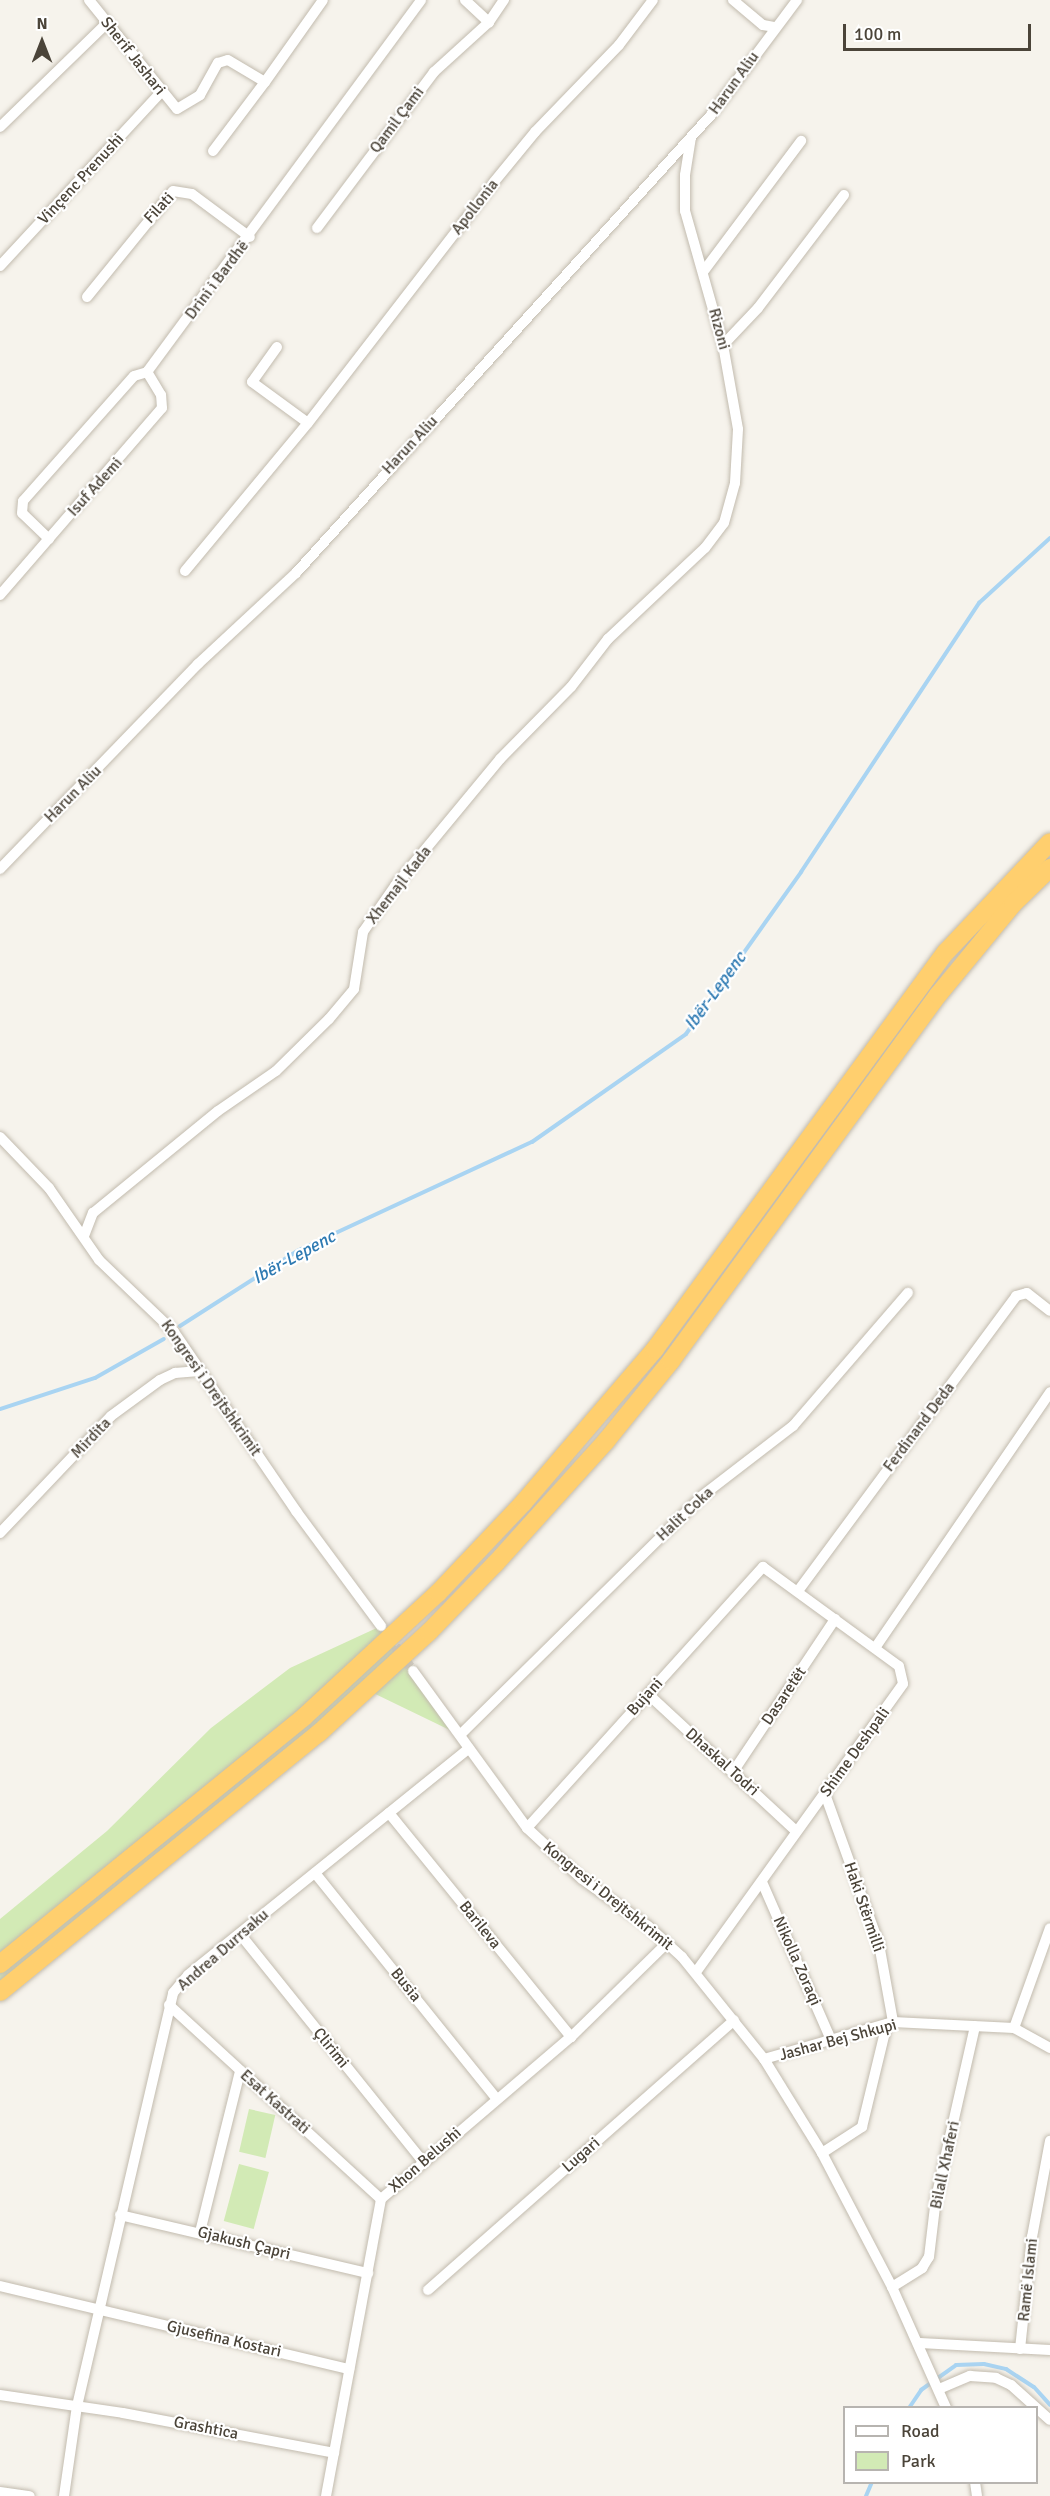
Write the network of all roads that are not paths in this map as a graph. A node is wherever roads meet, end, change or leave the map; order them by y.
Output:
1 (89, 0) edge
2 (323, 0) edge
3 (421, 0) edge
4 (465, 0) edge
5 (504, 0) edge
6 (653, 0) edge
7 (733, 0) edge
8 (797, 0) edge
9 (489, 22) junction
10 (107, 23) junction
11 (774, 27) junction
12 (265, 82) junction
13 (161, 92) junction
14 (0, 127) edge
15 (691, 137) junction
16 (801, 141) dead end
17 (213, 151) dead end
18 (844, 195) dead end
19 (317, 228) dead end
20 (250, 237) junction
21 (0, 266) edge
22 (703, 272) junction
23 (87, 297) dead end
24 (723, 345) junction
25 (277, 347) dead end
26 (147, 372) junction
27 (308, 423) junction
28 (724, 523) joint
29 (49, 539) junction
30 (185, 571) dead end
31 (0, 595) edge
32 (1050, 842) edge
33 (1050, 868) edge
34 (0, 869) edge
35 (0, 1137) edge
36 (84, 1236) junction
37 (908, 1293) dead end
38 (1050, 1311) edge
39 (199, 1371) junction
40 (1050, 1392) edge
41 (0, 1533) edge
42 (763, 1566) joint
43 (798, 1591) junction
44 (835, 1619) junction
45 (381, 1626) tunnel mouth
46 (875, 1648) junction
47 (413, 1671) tunnel mouth
48 (648, 1694) junction
49 (460, 1735) junction
50 (469, 1748) junction
51 (733, 1772) junction
52 (825, 1794) junction
53 (389, 1813) junction
54 (527, 1828) junction
55 (796, 1831) junction
56 (315, 1873) junction
57 (762, 1882) junction
58 (1050, 1928) edge
59 (240, 1934) junction
60 (667, 1943) junction
61 (0, 1964) edge
62 (696, 1972) junction
63 (0, 1992) edge
64 (169, 2005) junction
65 (734, 2020) junction
66 (890, 2023) junction
67 (975, 2026) junction
68 (1014, 2028) junction
69 (571, 2037) junction
70 (831, 2040) junction
71 (1050, 2048) edge
72 (764, 2059) junction
73 (240, 2071) junction
74 (496, 2098) junction
75 (1050, 2141) edge
76 (822, 2153) junction
77 (423, 2162) junction
78 (381, 2199) junction
79 (120, 2215) junction
80 (200, 2232) junction
81 (368, 2273) junction
82 (0, 2286) edge
83 (892, 2287) junction
84 (428, 2290) dead end
85 (99, 2309) junction
86 (920, 2343) junction
87 (1020, 2349) junction
88 (1050, 2350) edge
89 (350, 2369) junction
90 (939, 2389) junction
91 (0, 2395) edge
92 (77, 2406) junction
93 (945, 2406) edge
94 (1034, 2406) edge
95 (1038, 2409) edge
96 (1050, 2420) edge
97 (334, 2453) junction
98 (0, 2492) edge
99 (30, 2496) edge
100 (64, 2496) edge
101 (326, 2496) edge

1 - 10 street, Sherif Jashari
2 - 12 street
3 - 20 street, Drini i Bardhë
4 - 9 street
5 - 9 street
6 - 27 street, Apollonia
7 - 11 street
8 - 11 street, Harun Aliu
9 - 19 street, Qamil Çami
10 - 13 street, Sherif Jashari
10 - 14 street
11 - 15 street, Harun Aliu
12 - 13 street, Sherif Jashari
12 - 17 street
13 - 21 street, Vinçenc Prenushi
15 - 22 street, Rizoni
15 - 34 street, Harun Aliu
16 - 22 street
18 - 24 street
20 - 23 street, Filati
20 - 26 street, Drini i Bardhë
22 - 24 street, Rizoni
24 - 28 street, Rizoni
25 - 27 street
26 - 29 street, Isuf Ademi
26 - 29 street, Drini i Bardhë
27 - 30 street, Apollonia
28 - 36 street, Xhemajl Kada
29 - 31 street, Isuf Ademi
32 - 61 highway
33 - 63 highway
35 - 36 street, Kongresi i Drejtshkrimit
36 - 39 street, Kongresi i Drejtshkrimit
37 - 49 street, Halit Coka
38 - 43 street, Ferdinand Deda
39 - 41 street, Mirdita
39 - 45 street, Kongresi i Drejtshkrimit
40 - 46 street
42 - 43 street, Shime Deshpali
42 - 48 street, Bujani
43 - 44 street, Shime Deshpali
44 - 46 street, Shime Deshpali
44 - 51 street, Dasaretët
46 - 52 street, Shime Deshpali
47 - 49 street, Kongresi i Drejtshkrimit
48 - 51 street, Dhaskal Todri
48 - 54 street, Bujani
49 - 50 street, Kongresi i Drejtshkrimit
50 - 53 street, Andrea Durrsaku
50 - 54 street, Kongresi i Drejtshkrimit
51 - 55 street, Dhaskal Todri
52 - 55 street, Shime Deshpali
52 - 66 street, Haki Stërmilli
53 - 56 street, Andrea Durrsaku
53 - 69 street, Barileva
54 - 60 street, Kongresi i Drejtshkrimit
55 - 57 street, Shime Deshpali
56 - 59 street, Andrea Durrsaku
56 - 74 street, Busia
57 - 62 street, Shime Deshpali
57 - 70 street, Nikolla Zoraqi
58 - 68 street
59 - 64 street, Andrea Durrsaku
59 - 77 street, Çlirimi
60 - 62 street, Kongresi i Drejtshkrimit
60 - 69 street, Xhon Belushi
62 - 65 street, Kongresi i Drejtshkrimit
64 - 73 street, Esat Kastrati
64 - 79 street, Andrea Durrsaku
65 - 72 street, Kongresi i Drejtshkrimit
65 - 84 street, Lugari
66 - 67 street, Jashar Bej Shkupi
66 - 70 street, Jashar Bej Shkupi
66 - 76 street
67 - 68 street, Jashar Bej Shkupi
67 - 83 street, Bilall Xhaferi
68 - 71 street, Jashar Bej Shkupi
69 - 74 street, Xhon Belushi
70 - 72 street, Jashar Bej Shkupi
72 - 76 street, Kongresi i Drejtshkrimit
73 - 78 street, Esat Kastrati
73 - 80 street
74 - 77 street, Xhon Belushi
75 - 87 street, Ramë Islami
76 - 83 street, Kongresi i Drejtshkrimit
77 - 78 street, Xhon Belushi
78 - 81 street, Xhon Belushi
79 - 80 street, Gjakush Çapri
79 - 85 street, Andrea Durrsaku
80 - 81 street, Gjakush Çapri
81 - 89 street, Xhon Belushi
82 - 85 street
83 - 86 street, Kongresi i Drejtshkrimit
85 - 89 street, Gjusefina Kostari
85 - 92 street, Andrea Durrsaku
86 - 87 street
86 - 90 street, Kongresi i Drejtshkrimit
87 - 88 street
89 - 97 street, Xhon Belushi
90 - 93 street, Kongresi i Drejtshkrimit
90 - 94 street
91 - 92 street
92 - 97 street, Grashtica
92 - 100 street, Andrea Durrsaku
95 - 96 street
97 - 101 street, Xhon Belushi
98 - 99 street

